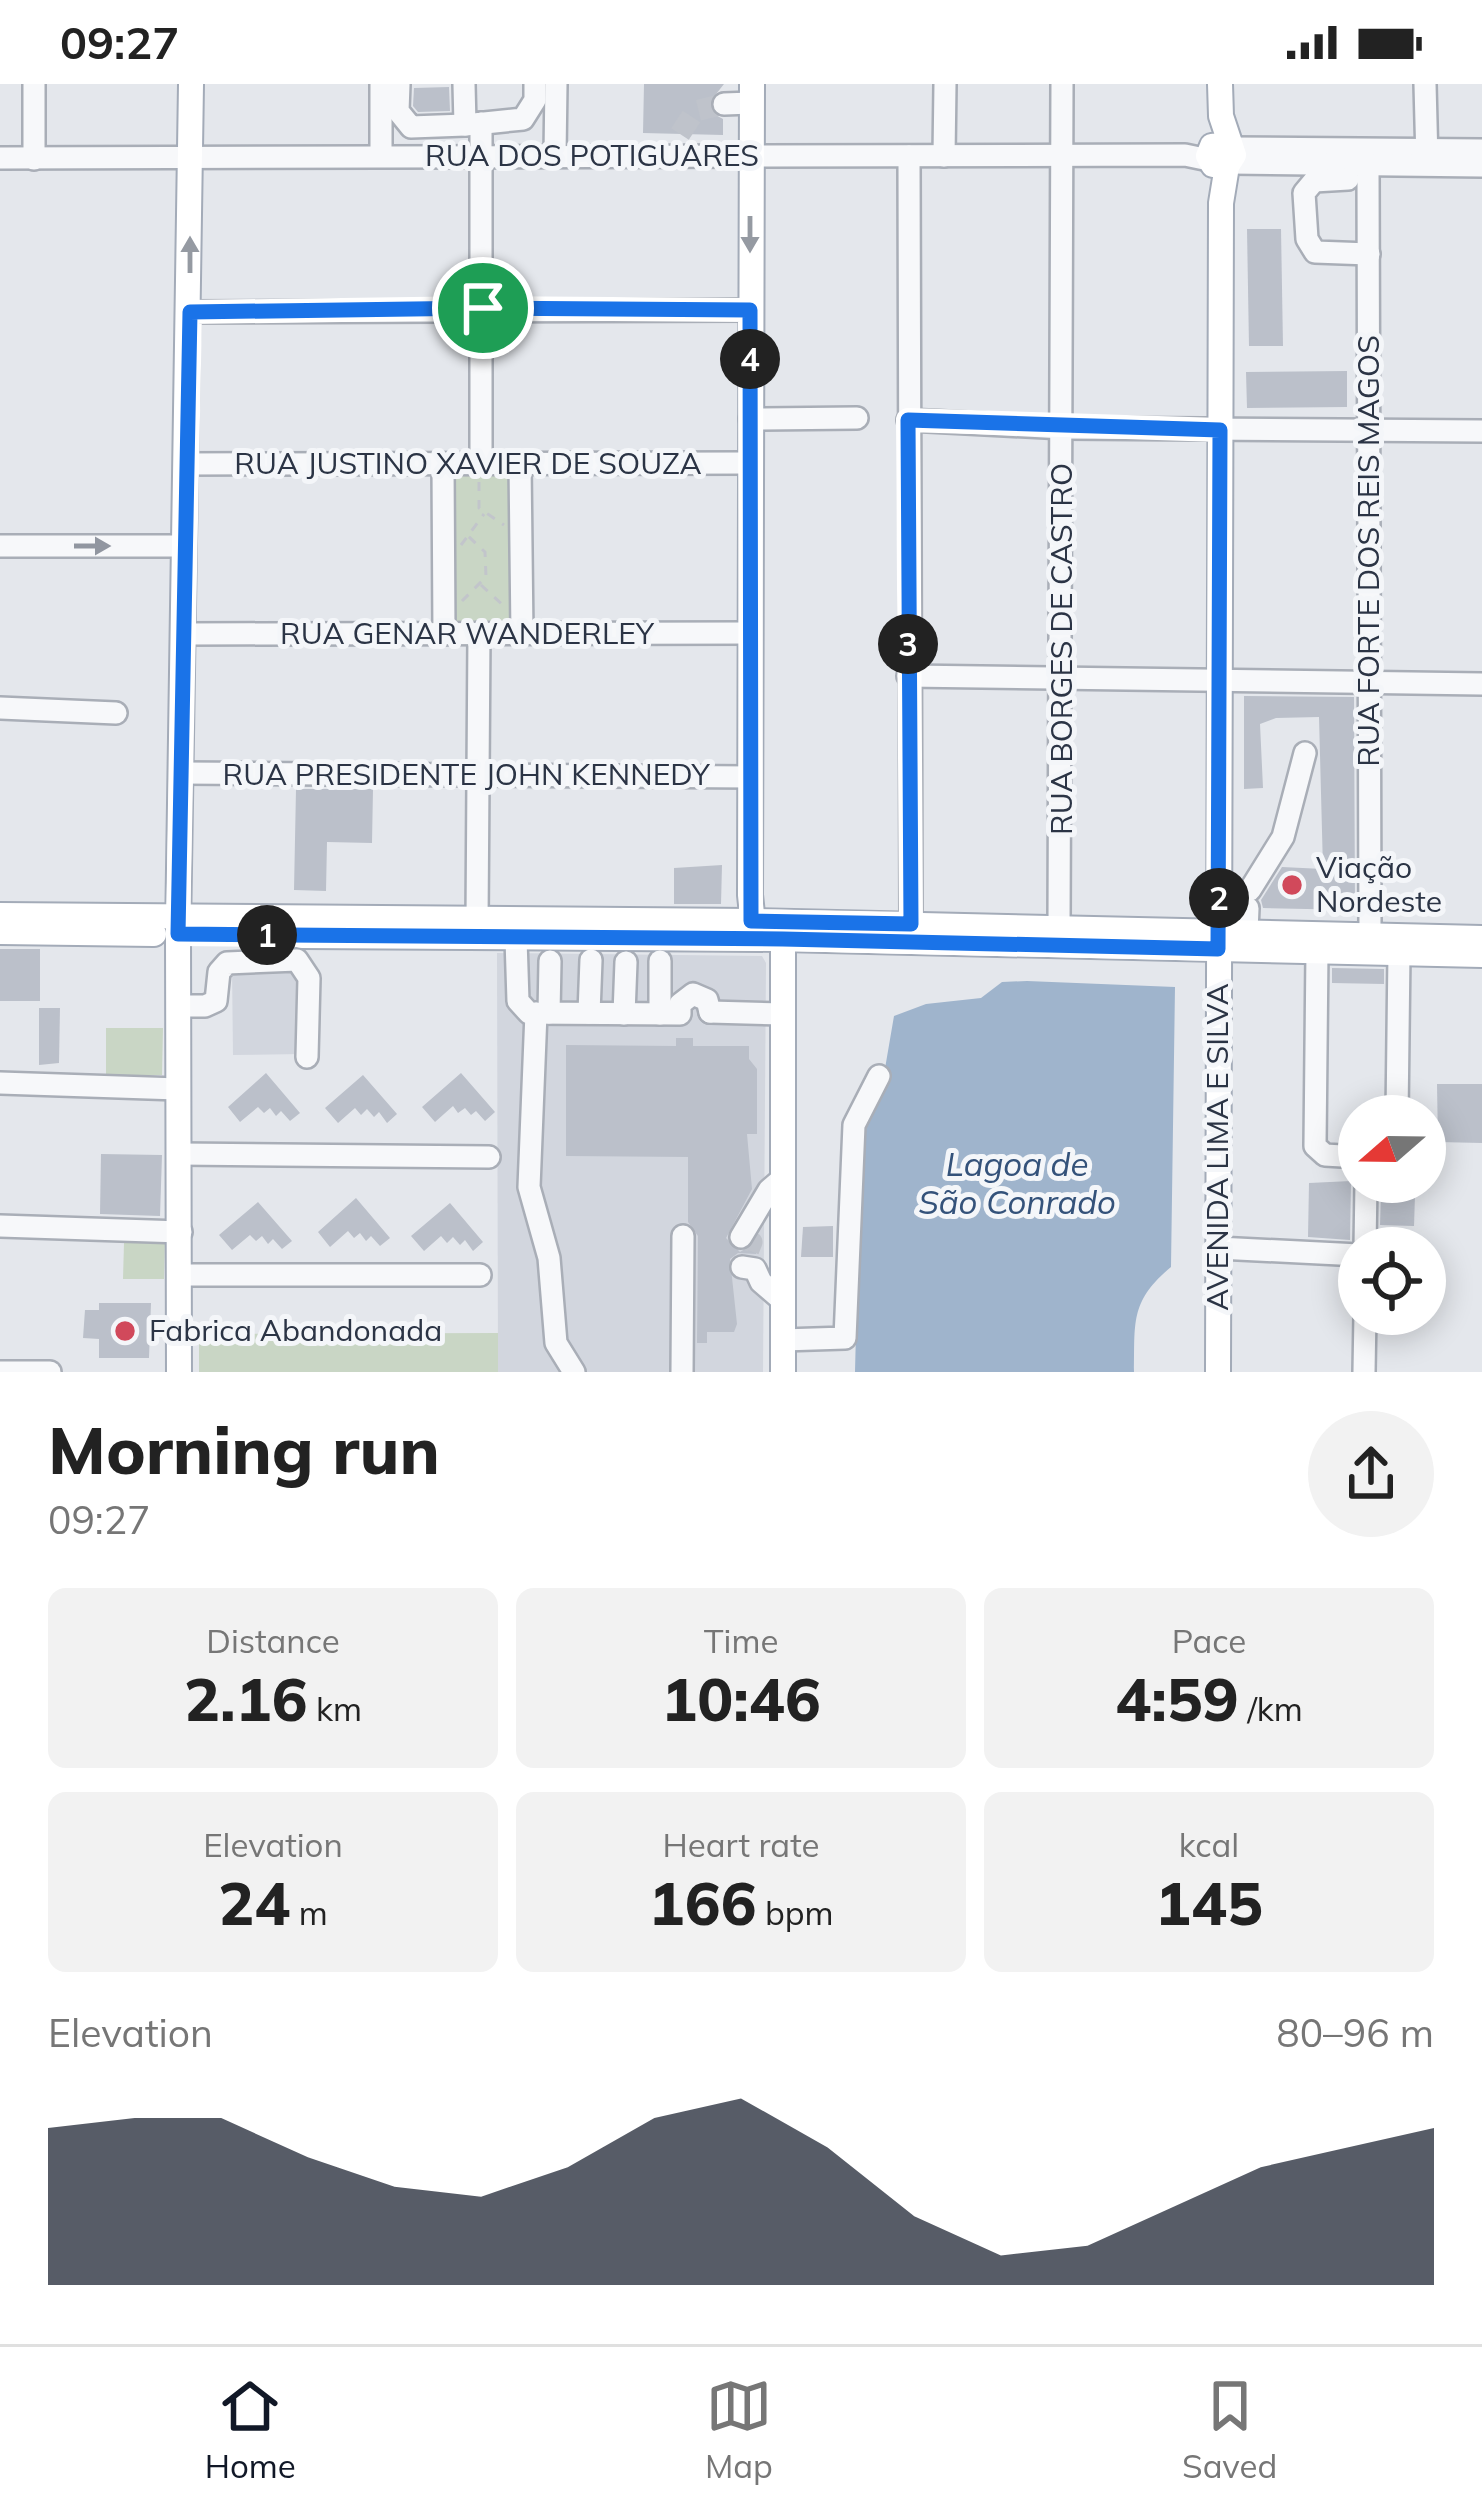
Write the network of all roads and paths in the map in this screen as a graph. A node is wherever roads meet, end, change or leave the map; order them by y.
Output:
1 (34, 84) edge
2 (191, 84) edge
3 (381, 84) edge
4 (399, 84) edge
5 (464, 84) edge
6 (535, 84) edge
7 (556, 84) edge
8 (945, 84) edge
9 (1062, 84) edge
10 (1220, 84) edge
11 (1425, 84) edge
12 (751, 93) edge
13 (724, 104) tunnel mouth
14 (472, 124) junction
15 (680, 134) tunnel mouth
16 (1482, 150) edge
17 (381, 154) junction
18 (482, 154) junction
19 (555, 155) junction
20 (1217, 155) junction
21 (909, 156) junction
22 (944, 156) junction
23 (1060, 156) junction
24 (673, 157) junction
25 (750, 157) junction
26 (0, 158) edge
27 (1427, 158) junction
28 (34, 159) junction
29 (191, 160) junction
30 (1482, 166) edge
31 (1368, 167) junction
32 (1348, 179) dead end
33 (1369, 254) junction
34 (483, 308) junction
35 (750, 310) junction
36 (190, 312) junction
37 (857, 418) dead end
38 (750, 419) junction
39 (908, 420) junction
40 (1064, 428) junction
41 (1220, 430) junction
42 (1482, 431) edge
43 (1371, 432) junction
44 (750, 463) junction
45 (185, 464) junction
46 (443, 464) junction
47 (520, 464) junction
48 (480, 469) junction
49 (485, 513) junction
50 (511, 530) dead end
51 (468, 536) junction
52 (185, 545) junction
53 (0, 546) edge
54 (458, 549) dead end
55 (479, 584) junction
56 (511, 612) dead end
57 (446, 624) junction
58 (479, 633) junction
59 (751, 633) junction
60 (184, 634) junction
61 (522, 634) junction
62 (908, 676) junction
63 (1217, 679) junction
64 (1367, 681) junction
65 (1061, 682) junction
66 (1482, 684) edge
67 (0, 708) edge
68 (116, 713) dead end
69 (1305, 753) dead end
70 (181, 773) junction
71 (477, 776) junction
72 (751, 777) junction
73 (1248, 910) junction
74 (0, 915) edge
75 (476, 922) junction
76 (911, 924) junction
77 (179, 926) junction
78 (1059, 927) junction
79 (769, 930) junction
80 (0, 932) edge
81 (1370, 934) junction
82 (1482, 938) edge
83 (516, 939) junction
84 (1218, 940) junction
85 (1317, 951) junction
86 (1399, 953) junction
87 (1482, 955) edge
88 (591, 960) dead end
89 (550, 961) dead end
90 (660, 961) dead end
91 (626, 962) dead end
92 (178, 1006) junction
93 (542, 1013) junction
94 (589, 1013) junction
95 (624, 1014) junction
96 (670, 1014) junction
97 (783, 1014) junction
98 (307, 1057) dead end
99 (879, 1076) dead end
100 (0, 1083) edge
101 (178, 1089) junction
102 (1397, 1095) edge
103 (179, 1154) junction
104 (1338, 1154) edge
105 (489, 1157) dead end
106 (783, 1178) junction
107 (0, 1226) edge
108 (181, 1232) junction
109 (683, 1236) dead end
110 (741, 1237) tunnel mouth
111 (1218, 1248) junction
112 (1338, 1250) edge
113 (742, 1267) dead end
114 (180, 1274) junction
115 (480, 1275) dead end
116 (783, 1301) junction
117 (1365, 1335) edge
118 (783, 1340) junction
119 (566, 1368) edge
120 (0, 1372) edge
121 (50, 1372) edge
122 (179, 1372) edge
123 (682, 1372) edge
124 (783, 1372) edge
125 (1218, 1372) edge
126 (1364, 1372) edge

1 - 28 street
2 - 29 main road
3 - 17 street
4 - 14 street
5 - 14 street
6 - 14 street
7 - 19 street
8 - 22 street
9 - 23 street, RUA BORGES DE CASTRO
10 - 20 main road, AVENIDA LIMA E SILVA
11 - 27 street
12 - 13 street
12 - 25 main road
14 - 18 street
15 - 24 street
16 - 27 street, RUA DOS POTIGUARES
17 - 18 street, RUA DOS POTIGUARES
17 - 29 street, RUA DOS POTIGUARES
18 - 19 street, RUA DOS POTIGUARES
18 - 34 street
19 - 24 street, RUA DOS POTIGUARES
20 - 23 street, RUA DOS POTIGUARES
20 - 27 street, RUA DOS POTIGUARES
20 - 31 street, RUA DOS POTIGUARES
20 - 41 main road, AVENIDA LIMA E SILVA
21 - 22 street, RUA DOS POTIGUARES
21 - 25 street, RUA DOS POTIGUARES
21 - 39 street
22 - 23 street, RUA DOS POTIGUARES
23 - 40 street, RUA BORGES DE CASTRO
24 - 25 street, RUA DOS POTIGUARES
25 -> 35 main road
26 - 28 street, RUA DOS POTIGUARES
27 - 30 street, RUA DOS POTIGUARES
27 - 31 street, RUA DOS POTIGUARES
28 - 29 street, RUA DOS POTIGUARES
36 -> 29 main road
31 - 33 street, RUA FORTE DOS REIS MAGOS
32 - 33 street
33 - 43 street, RUA FORTE DOS REIS MAGOS
34 - 35 street
34 - 36 street
34 - 48 street
35 - 38 main road
36 - 45 main road
37 - 38 street
38 - 44 main road
39 - 40 street
39 - 62 street
40 - 41 street
40 - 65 street, RUA BORGES DE CASTRO
41 - 43 street
41 - 63 main road, AVENIDA LIMA E SILVA
42 - 43 street
43 - 64 street, RUA FORTE DOS REIS MAGOS
44 - 47 street, RUA JUSTINO XAVIER DE SOUZA
44 - 59 main road
45 - 46 street, RUA JUSTINO XAVIER DE SOUZA
45 - 52 main road
46 - 48 street, RUA JUSTINO XAVIER DE SOUZA
46 - 57 street
47 - 48 street, RUA JUSTINO XAVIER DE SOUZA
47 - 61 street
48 - 49 path
49 - 50 path
49 - 51 path
51 - 54 path
51 - 55 path
53 -> 52 street
52 - 60 main road
55 - 56 path
55 - 57 path
57 - 58 street, RUA GENAR WANDERLEY
57 - 60 street, RUA GENAR WANDERLEY
58 - 61 street, RUA GENAR WANDERLEY
58 - 71 street
59 - 61 street, RUA GENAR WANDERLEY
59 - 72 main road
60 - 70 main road
62 - 65 street
62 - 76 street
63 - 64 street
63 - 65 street
63 - 84 main road, AVENIDA LIMA E SILVA
64 - 66 street
64 - 81 street, RUA FORTE DOS REIS MAGOS
65 - 78 street, RUA BORGES DE CASTRO
67 - 68 street
69 - 73 street
70 - 71 street, RUA PRESIDENTE JOHN KENNEDY
70 - 77 main road
71 - 72 street, RUA PRESIDENTE JOHN KENNEDY
71 - 75 street
72 - 79 main road
73 - 81 main road
73 - 84 main road
74 - 77 main road
75 - 77 main road
75 - 79 main road
76 - 78 main road
76 - 79 main road
77 - 80 main road
77 - 83 main road
77 - 92 main road
78 - 84 main road
79 - 83 main road
79 - 84 main road
79 - 97 main road
81 - 82 main road
83 - 93 street
84 - 85 main road
84 - 111 main road, AVENIDA LIMA E SILVA
85 - 86 main road
85 - 104 street
86 - 87 main road
86 - 102 street
88 - 94 street
89 - 93 street
90 - 96 street
91 - 95 street
92 - 98 street
92 - 101 main road
93 - 94 street
93 - 119 street
94 - 95 street
95 - 96 street
96 - 97 street
97 - 106 main road
99 - 118 street
100 - 101 street
101 - 103 main road
103 - 105 street
103 - 108 main road
106 - 110 street
106 - 116 main road
107 - 108 street
108 - 114 main road
109 - 123 street
111 - 112 street
111 - 125 main road, AVENIDA LIMA E SILVA
113 - 116 street
114 - 115 street
114 - 122 main road
116 - 118 main road
117 - 126 street
118 - 124 main road
120 - 121 street

